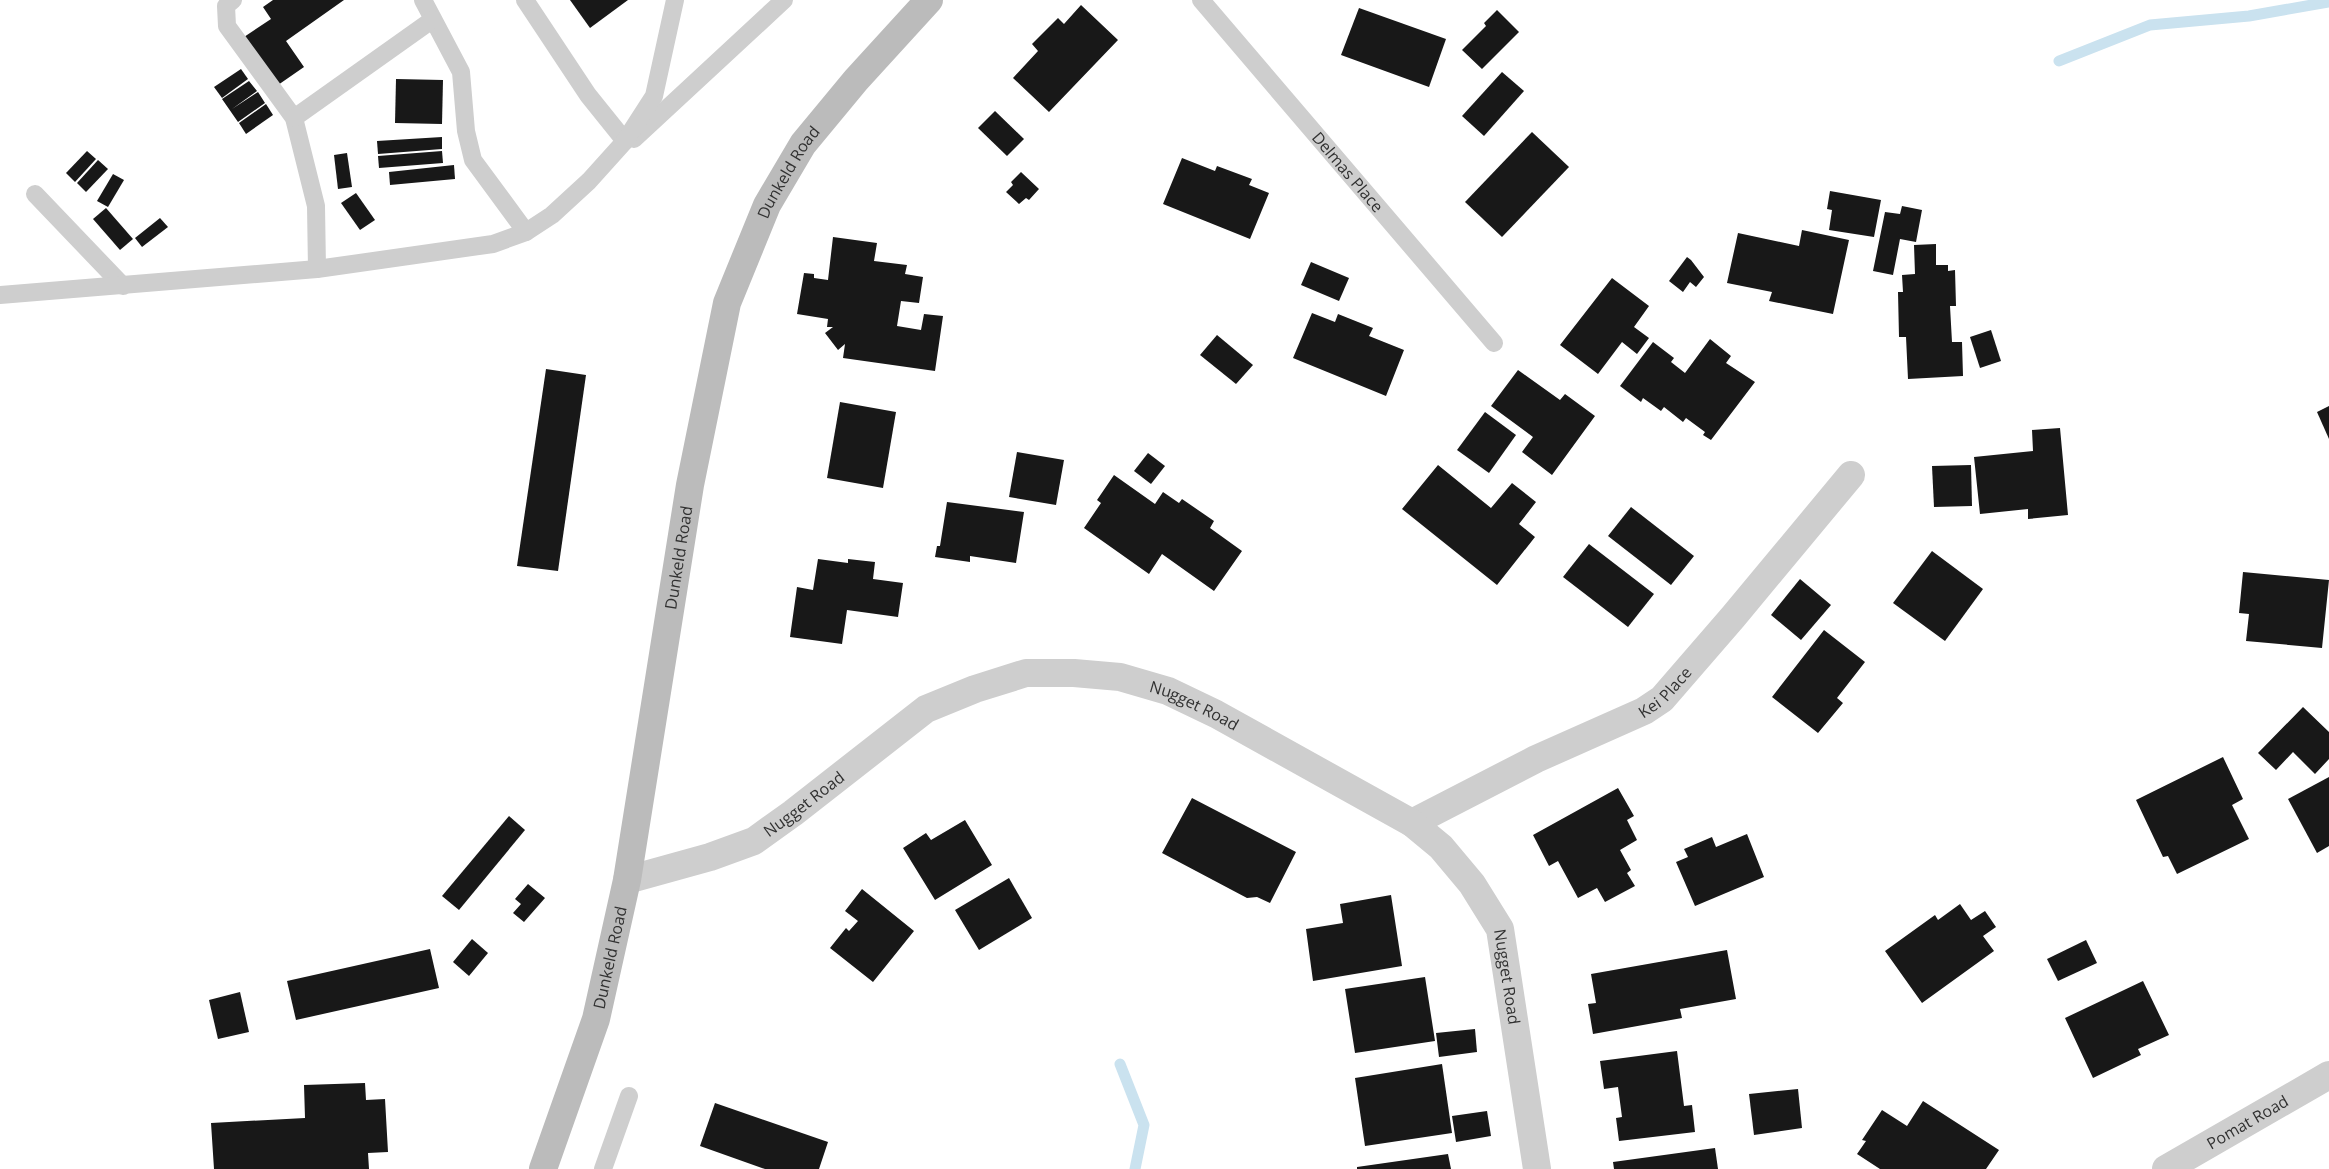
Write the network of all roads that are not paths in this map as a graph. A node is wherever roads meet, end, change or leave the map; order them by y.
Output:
1 (233, 0) edge
2 (423, 0) edge
3 (525, 0) edge
4 (675, 0) edge
5 (784, 0) edge
6 (929, 0) edge
7 (1201, 0) edge
8 (432, 20) junction
9 (294, 118) junction
10 (625, 141) junction
11 (589, 181) junction
12 (35, 194) dead end
13 (526, 232) junction
14 (317, 269) junction
15 (123, 286) junction
16 (0, 295) edge
17 (1494, 343) dead end
18 (1850, 475) dead end
19 (1412, 823) junction
20 (628, 880) junction
21 (2329, 1075) edge
22 (629, 1096) dead end
23 (543, 1169) edge
24 (603, 1169) edge
25 (1537, 1169) edge
26 (2166, 1169) edge

1 - 9 lane
2 - 8 lane
3 - 10 lane
4 - 10 lane
5 - 11 lane
6 - 20 main road, Dunkeld Road
7 - 17 lane, Delmas Place
8 - 9 lane
8 - 13 lane
9 - 14 lane
10 - 11 lane
11 - 13 lane
12 - 15 lane
13 - 14 lane
14 - 15 lane
15 - 16 lane
18 - 19 street, Kei Place
19 - 20 street, Nugget Road
19 - 25 street, Nugget Road
20 - 23 main road, Dunkeld Road
21 - 26 street, Pomat Road
22 - 24 lane

